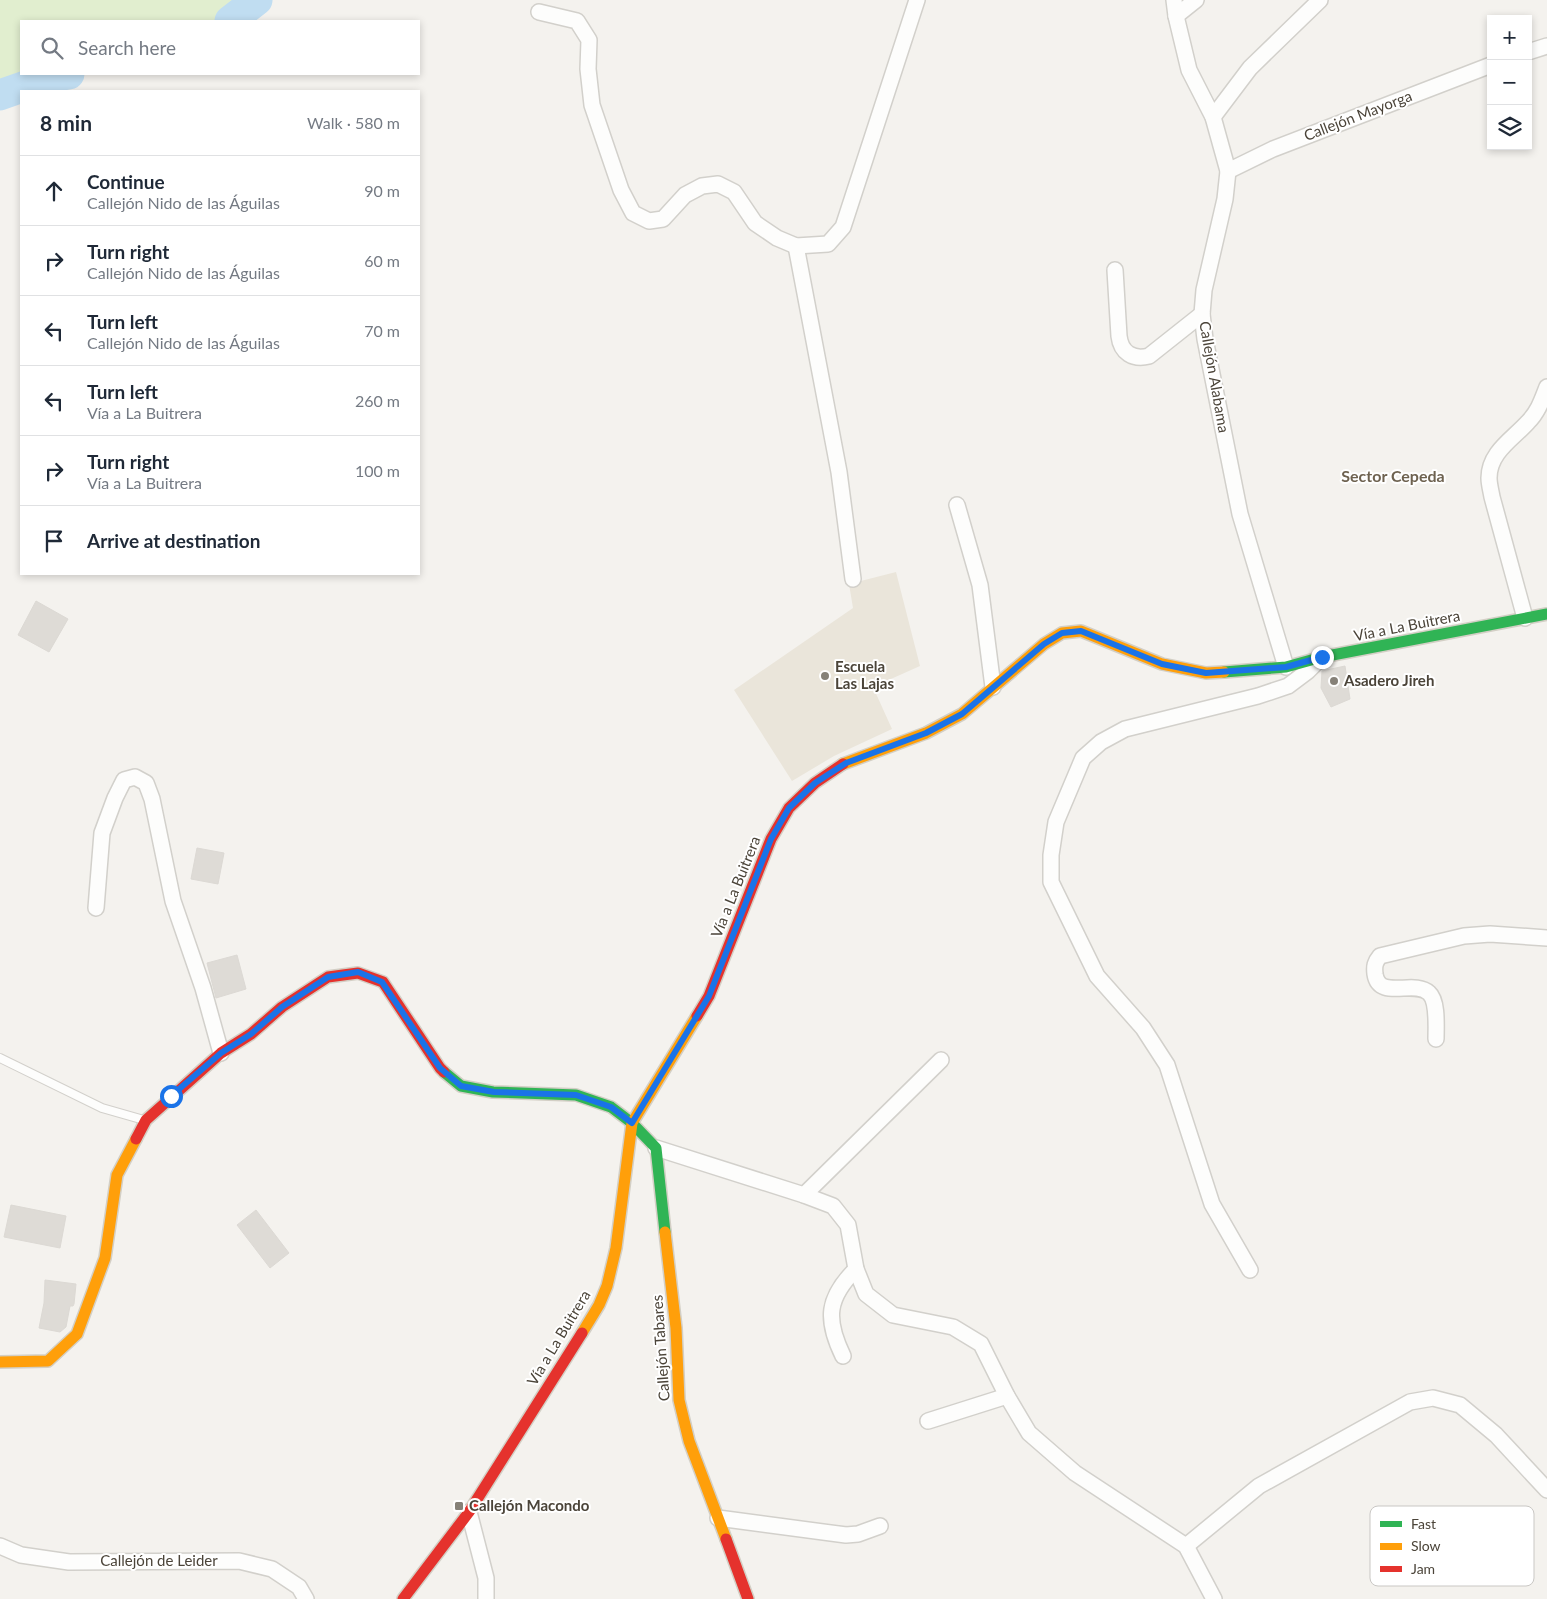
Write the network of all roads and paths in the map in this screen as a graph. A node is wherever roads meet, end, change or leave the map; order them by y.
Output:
1 (917, 0) edge
2 (1174, 0) edge
3 (1196, 0) edge
4 (1320, 0) edge
5 (539, 12) dead end
6 (1176, 16) junction
7 (1547, 46) edge
8 (1532, 51) edge
9 (1487, 68) edge
10 (1213, 117) junction
11 (1228, 171) junction
12 (796, 246) junction
13 (1115, 270) dead end
14 (1202, 314) junction
15 (1547, 388) edge
16 (957, 505) dead end
17 (853, 579) dead end
18 (1547, 614) edge
19 (1525, 618) junction
20 (1322, 657) junction
21 (1286, 667) junction
22 (993, 687) junction
23 (96, 908) dead end
24 (1547, 938) edge
25 (1436, 1039) dead end
26 (221, 1053) junction
27 (0, 1058) edge
28 (941, 1060) dead end
29 (146, 1120) junction
30 (632, 1123) junction
31 (656, 1148) junction
32 (804, 1195) junction
33 (856, 1269) junction
34 (1250, 1270) dead end
35 (843, 1356) dead end
36 (0, 1362) edge
37 (1007, 1396) junction
38 (928, 1421) dead end
39 (1547, 1490) edge
40 (469, 1512) junction
41 (718, 1518) junction
42 (880, 1526) dead end
43 (0, 1546) edge
44 (1186, 1546) junction
45 (306, 1599) edge
46 (403, 1599) edge
47 (486, 1599) edge
48 (748, 1599) edge
49 (1214, 1599) edge

1 - 12 street
2 - 6 street, Callejón Alabama
3 - 6 street
4 - 10 street
5 - 12 street
6 - 10 street, Callejón Alabama
7 - 8 street
9 - 11 street, Callejón Mayorga
10 - 11 street, Callejón Alabama
11 - 14 street, Callejón Alabama
12 - 17 street
13 - 14 street
14 - 21 street, Callejón Alabama
15 - 19 street
16 - 22 street
18 - 19 street, Vía a La Buitrera
19 - 20 street, Vía a La Buitrera
20 - 21 street, Vía a La Buitrera
20 - 34 street
21 - 22 street, Vía a La Buitrera
22 - 30 street, Vía a La Buitrera
23 - 26 street
24 - 25 street
26 - 29 street
26 - 30 street
27 - 29 lane
28 - 32 street
29 - 36 street
30 - 31 street
30 - 40 street, Vía a La Buitrera
31 - 32 street
31 - 41 street, Callejón Tabares
32 - 33 street
33 - 35 street
33 - 37 street
37 - 38 street
37 - 44 street
39 - 44 street
40 - 46 street, Vía a La Buitrera
40 - 47 street
41 - 42 street
41 - 48 street, Callejón Tabares
43 - 45 street, Callejón de Leider
44 - 49 street

